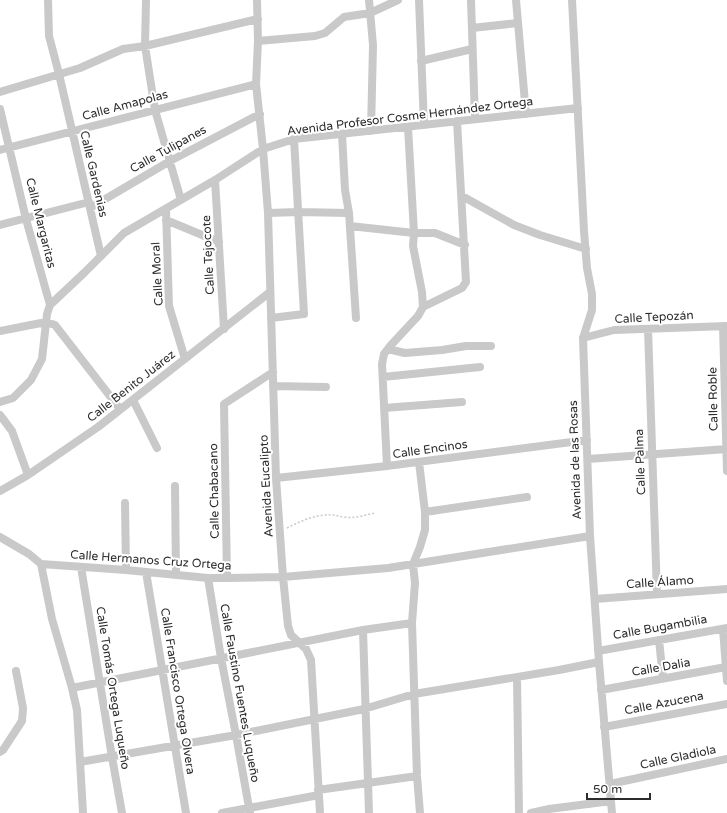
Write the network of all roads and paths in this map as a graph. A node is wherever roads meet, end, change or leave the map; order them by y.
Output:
1 (48, 0) edge
2 (146, 0) edge
3 (257, 0) edge
4 (369, 0) edge
5 (398, 0) edge
6 (419, 0) edge
7 (471, 0) edge
8 (516, 0) edge
9 (572, 0) edge
10 (370, 13) junction
11 (258, 19) junction
12 (518, 23) junction
13 (472, 28) junction
14 (258, 41) junction
15 (144, 46) junction
16 (472, 48) junction
17 (421, 61) junction
18 (59, 74) junction
19 (256, 84) junction
20 (0, 92) edge
21 (0, 108) edge
22 (578, 108) junction
23 (155, 110) junction
24 (260, 114) junction
25 (526, 114) junction
26 (475, 119) junction
27 (457, 121) junction
28 (424, 125) junction
29 (408, 127) junction
30 (370, 131) junction
31 (72, 132) junction
32 (342, 134) junction
33 (294, 139) junction
34 (10, 148) junction
35 (263, 149) junction
36 (0, 150) edge
37 (170, 161) junction
38 (215, 180) junction
39 (462, 196) junction
40 (181, 200) junction
41 (89, 205) junction
42 (166, 209) junction
43 (268, 212) junction
44 (298, 212) junction
45 (349, 213) junction
46 (26, 219) junction
47 (166, 220) junction
48 (0, 225) edge
49 (350, 226) junction
50 (414, 233) junction
51 (219, 242) junction
52 (465, 245) junction
53 (586, 249) junction
54 (101, 256) junction
55 (270, 292) junction
56 (50, 305) junction
57 (423, 307) junction
58 (271, 318) junction
59 (356, 318) dead end
60 (46, 322) junction
61 (725, 326) edge
62 (224, 329) junction
63 (648, 329) junction
64 (0, 331) edge
65 (583, 338) junction
66 (491, 346) dead end
67 (388, 349) junction
68 (185, 359) junction
69 (480, 367) dead end
70 (273, 372) junction
71 (382, 377) junction
72 (273, 386) junction
73 (326, 386) dead end
74 (133, 400) junction
75 (0, 402) edge
76 (462, 402) dead end
77 (384, 408) junction
78 (120, 409) junction
79 (0, 415) edge
80 (587, 440) junction
81 (157, 448) dead end
82 (727, 449) edge
83 (652, 454) junction
84 (588, 459) junction
85 (419, 462) junction
86 (386, 466) junction
87 (727, 471) edge
88 (28, 475) junction
89 (276, 478) junction
90 (175, 486) dead end
91 (0, 491) edge
92 (527, 498) dead end
93 (125, 503) dead end
94 (425, 512) junction
95 (375, 513) dead end
96 (280, 531) junction
97 (590, 536) junction
98 (0, 537) edge
99 (41, 564) junction
100 (413, 564) junction
101 (81, 567) junction
102 (126, 570) junction
103 (146, 572) junction
104 (176, 575) junction
105 (284, 577) junction
106 (208, 578) junction
107 (227, 578) junction
108 (727, 589) edge
109 (658, 594) junction
110 (595, 599) junction
111 (412, 623) junction
112 (725, 628) edge
113 (363, 630) junction
114 (659, 640) junction
115 (299, 643) junction
116 (598, 651) junction
117 (221, 658) junction
118 (599, 662) junction
119 (726, 667) junction
120 (162, 670) junction
121 (16, 671) dead end
122 (517, 677) junction
123 (663, 678) junction
124 (727, 680) edge
125 (100, 682) junction
126 (72, 688) junction
127 (601, 690) junction
128 (414, 694) junction
129 (727, 704) edge
130 (364, 709) junction
131 (315, 718) junction
132 (604, 727) junction
133 (236, 735) junction
134 (175, 746) junction
135 (0, 752) edge
136 (112, 757) junction
137 (727, 759) edge
138 (80, 762) junction
139 (417, 776) junction
140 (367, 783) junction
141 (610, 784) junction
142 (319, 793) junction
143 (611, 802) junction
144 (249, 811) edge
145 (83, 813) edge
146 (122, 813) edge
147 (186, 813) edge
148 (222, 813) edge
149 (320, 813) edge
150 (369, 813) edge
151 (420, 813) edge
152 (519, 813) edge
153 (531, 813) edge
154 (612, 813) edge

1 - 18 street, Calle Gardenias
2 - 15 street
3 - 11 street, Avenida Eucalipto
4 - 10 street
5 - 10 street
6 - 17 street
7 - 13 street
8 - 12 street
9 - 22 street, Avenida de las Rosas
10 - 14 street
10 - 30 street
11 - 14 street, Avenida Eucalipto
11 - 15 street
12 - 13 street
12 - 25 street
13 - 16 street
14 - 19 street, Avenida Eucalipto
15 - 18 street
15 - 23 street
16 - 17 street
16 - 26 street
17 - 28 street
18 - 20 street
18 - 31 street, Calle Gardenias
19 - 23 street, Calle Amapolas
19 - 24 street, Avenida Eucalipto
21 - 34 street, Calle Margaritas
22 - 25 street, Avenida Profesor Cosme Hernández Ortega
22 - 53 street, Avenida de las Rosas
23 - 31 street, Calle Amapolas
23 - 37 street
24 - 35 street, Avenida Eucalipto
24 - 37 street, Calle Tulipanes
25 - 26 street, Avenida Profesor Cosme Hernández Ortega
26 - 27 street, Avenida Profesor Cosme Hernández Ortega
27 - 28 street, Avenida Profesor Cosme Hernández Ortega
27 - 39 street
28 - 29 street, Avenida Profesor Cosme Hernández Ortega
29 - 30 street, Avenida Profesor Cosme Hernández Ortega
29 - 50 street
30 - 32 street, Avenida Profesor Cosme Hernández Ortega
31 - 34 street, Calle Amapolas
31 - 41 street, Calle Gardenias
32 - 33 street, Avenida Profesor Cosme Hernández Ortega
32 - 45 street
33 - 35 street, Avenida Profesor Cosme Hernández Ortega
33 - 44 street
34 - 36 street, Calle Amapolas
34 - 46 street, Calle Margaritas
35 - 38 street, Avenida Profesor Cosme Hernández Ortega
35 - 43 street, Avenida Eucalipto
37 - 40 street
37 - 41 street, Calle Tulipanes
38 - 40 street, Avenida Profesor Cosme Hernández Ortega
38 - 51 street, Calle Tejocote
39 - 52 street
39 - 53 street
40 - 42 street, Avenida Profesor Cosme Hernández Ortega
41 - 46 street, Calle Tulipanes
41 - 54 street, Calle Gardenias
42 - 47 street, Calle Moral
42 - 54 street, Avenida Profesor Cosme Hernández Ortega
43 - 44 street
43 - 55 street, Avenida Eucalipto
44 - 45 street
44 - 58 street
45 - 49 street
46 - 48 street, Calle Tulipanes
46 - 56 street, Calle Margaritas
47 - 51 street
47 - 68 street, Calle Moral
49 - 50 street
49 - 59 street
50 - 52 street
50 - 57 street
51 - 62 street, Calle Tejocote
52 - 57 street
53 - 65 street, Avenida de las Rosas
54 - 56 street, Avenida Profesor Cosme Hernández Ortega
55 - 58 street, Avenida Eucalipto
55 - 62 street, Calle Benito Juárez
56 - 60 street
57 - 67 street
58 - 70 street, Avenida Eucalipto
60 - 64 street
60 - 75 street
60 - 78 street
61 - 63 street, Calle Tepozán
61 - 82 street, Calle Roble
62 - 68 street, Calle Benito Juárez
63 - 65 street, Calle Tepozán
63 - 83 street, Calle Palma
65 - 80 street, Avenida de las Rosas
66 - 67 street
67 - 71 street
68 - 74 street, Calle Benito Juárez
69 - 71 street
70 - 72 street, Avenida Eucalipto
70 - 107 street, Calle Chabacano
71 - 77 street
72 - 73 street
72 - 89 street, Avenida Eucalipto
74 - 78 street, Calle Benito Juárez
74 - 81 street
76 - 77 street
77 - 86 street
78 - 88 street, Calle Benito Juárez
79 - 88 street
80 - 84 street, Avenida de las Rosas
80 - 85 street, Calle Encinos
82 - 83 street
82 - 87 street, Calle Roble
83 - 84 street
83 - 109 street, Calle Palma
84 - 97 street, Avenida de las Rosas
85 - 86 street, Calle Encinos
85 - 94 street
86 - 89 street, Calle Encinos
88 - 91 street, Calle Benito Juárez
89 - 96 street, Avenida Eucalipto
90 - 104 street
92 - 94 street
93 - 102 street
94 - 100 street
95 - 96 path
96 - 105 street, Avenida Eucalipto
97 - 100 street, Calle Hermanos Cruz Ortega
97 - 110 street, Avenida de las Rosas
98 - 99 street
99 - 101 street, Calle Hermanos Cruz Ortega
99 - 126 street
100 - 105 street, Calle Hermanos Cruz Ortega
100 - 111 street
101 - 102 street, Calle Hermanos Cruz Ortega
101 - 125 street, Calle Tomás Ortega Luqueño
102 - 103 street, Calle Hermanos Cruz Ortega
103 - 104 street, Calle Hermanos Cruz Ortega
103 - 120 street, Calle Francisco Ortega Olvera
104 - 106 street, Calle Hermanos Cruz Ortega
105 - 107 street, Calle Hermanos Cruz Ortega
105 - 115 street, Avenida Eucalipto
106 - 107 street, Calle Hermanos Cruz Ortega
106 - 117 street, Calle Faustino Fuentes Luqueño
108 - 109 street, Calle Álamo
109 - 110 street, Calle Álamo
110 - 116 street, Avenida de las Rosas
111 - 113 street
111 - 128 street
112 - 114 street, Calle Bugambilia
112 - 119 street
113 - 115 street
113 - 130 street
114 - 116 street, Calle Bugambilia
114 - 123 street
115 - 117 street
115 - 131 street, Avenida Eucalipto
116 - 118 street, Avenida de las Rosas
117 - 120 street
117 - 133 street, Calle Faustino Fuentes Luqueño
118 - 122 street
118 - 127 street, Avenida de las Rosas
119 - 123 street, Calle Dalia
119 - 124 street
120 - 125 street
120 - 134 street, Calle Francisco Ortega Olvera
121 - 135 street
122 - 128 street
122 - 152 street
123 - 127 street, Calle Dalia
125 - 126 street
125 - 136 street, Calle Tomás Ortega Luqueño
126 - 138 street
127 - 132 street, Avenida de las Rosas
128 - 130 street
128 - 139 street
129 - 132 street, Calle Azucena
130 - 131 street
130 - 140 street
131 - 133 street
131 - 142 street, Avenida Eucalipto
132 - 141 street, Avenida de las Rosas
133 - 134 street
133 - 144 street, Calle Faustino Fuentes Luqueño
134 - 136 street
134 - 147 street, Calle Francisco Ortega Olvera
136 - 138 street
136 - 146 street, Calle Tomás Ortega Luqueño
137 - 141 street, Calle Gladiola
138 - 145 street
139 - 140 street
139 - 151 street
140 - 142 street
140 - 150 street
141 - 143 street, Avenida de las Rosas
142 - 144 street
142 - 149 street, Avenida Eucalipto
143 - 153 street
143 - 154 street, Avenida de las Rosas
144 - 148 street

